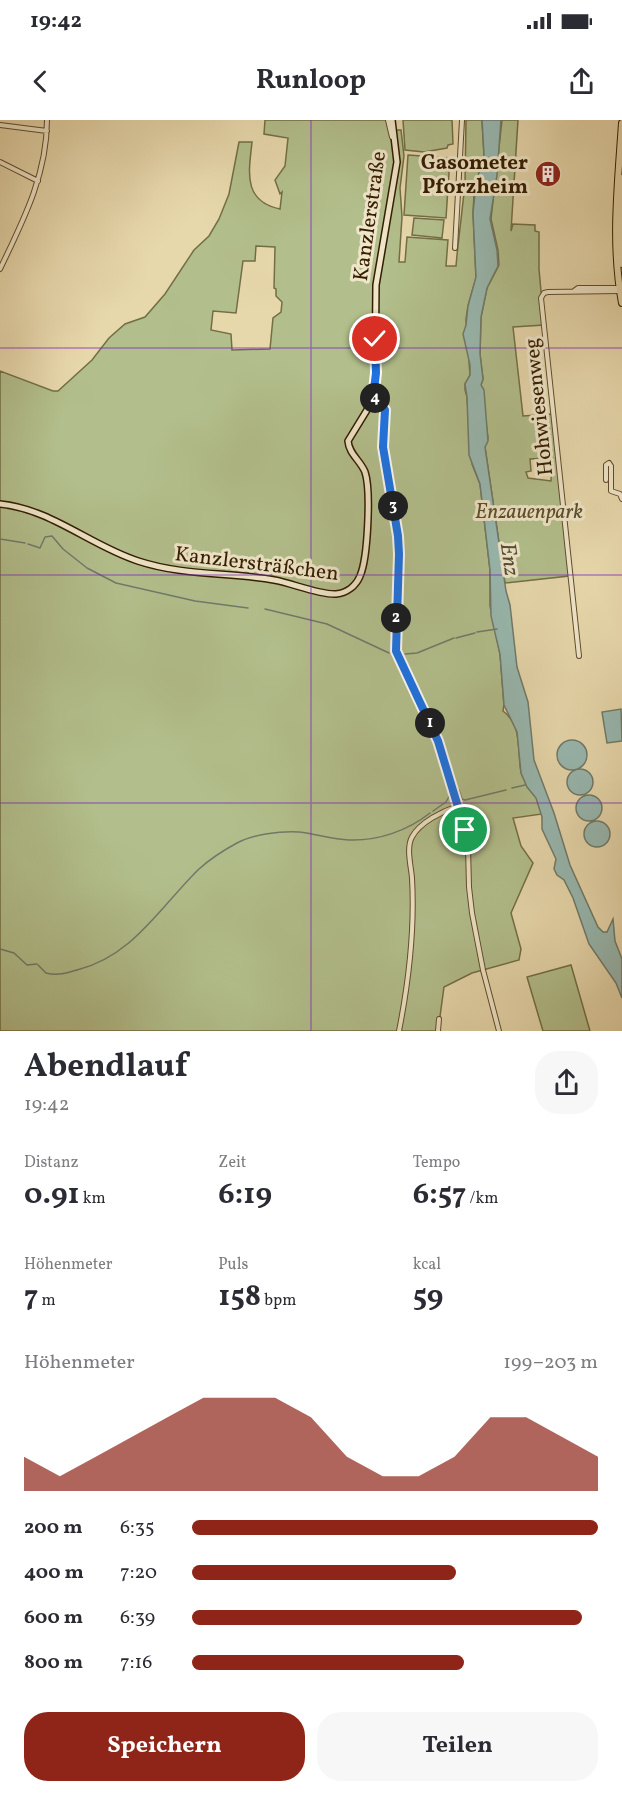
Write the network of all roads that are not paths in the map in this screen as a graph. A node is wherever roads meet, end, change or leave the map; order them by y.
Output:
1 (47, 120) edge
2 (390, 120) edge
3 (462, 120) edge
4 (622, 124) edge
5 (0, 125) edge
6 (47, 131) junction
7 (393, 144) dead end
8 (0, 162) edge
9 (622, 178) edge
10 (38, 181) junction
11 (620, 186) edge
12 (455, 248) dead end
13 (622, 255) edge
14 (622, 264) edge
15 (0, 269) edge
16 (621, 290) edge
17 (622, 303) edge
18 (371, 400) junction
19 (606, 480) dead end
20 (622, 498) edge
21 (0, 504) edge
22 (579, 656) dead end
23 (458, 806) junction
24 (439, 1019) dead end
25 (399, 1031) edge
26 (438, 1031) edge
27 (499, 1031) edge

1 - 6 street
2 - 7 street
2 - 18 main road, Kanzlerstraße
3 - 12 street
4 - 11 main road
5 - 6 street
6 - 10 street
8 - 10 street
9 - 11 main road
10 - 15 street
11 - 13 main road
11 - 16 main road
13 - 14 main road
16 - 17 main road
16 - 22 street, Hohwiesenweg
18 - 21 main road, Kanzlersträßchen
18 - 23 street
19 - 20 street
23 - 25 street
23 - 27 street
24 - 26 street

